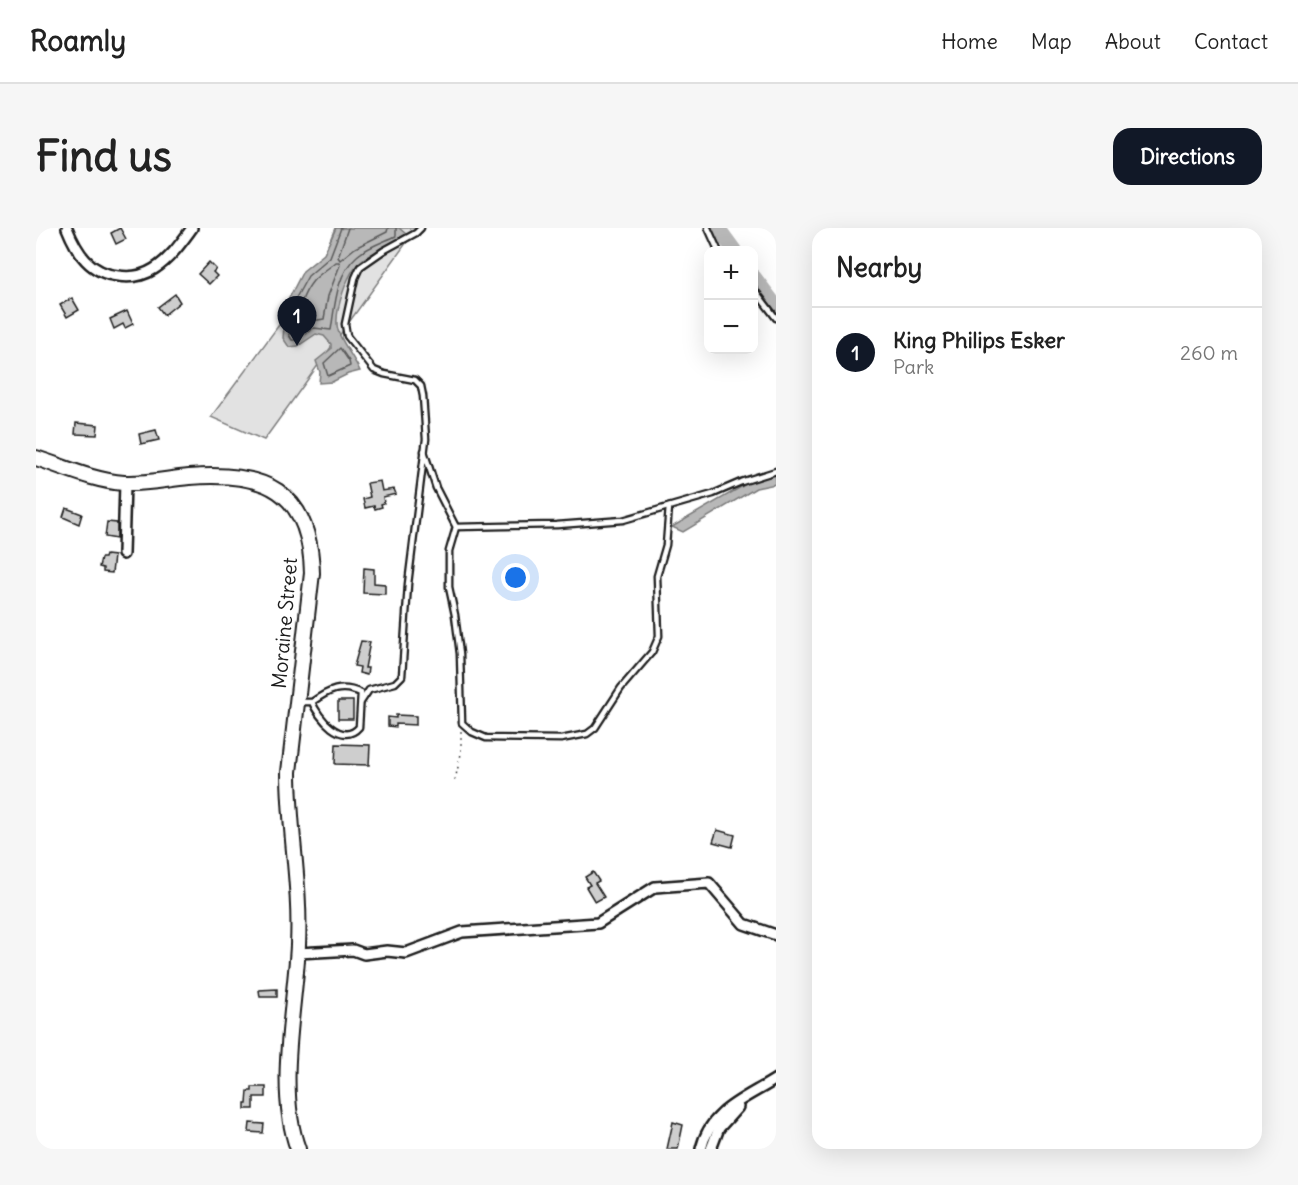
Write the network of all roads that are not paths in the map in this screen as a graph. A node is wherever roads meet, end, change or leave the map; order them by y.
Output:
1 (67, 228) edge
2 (192, 228) edge
3 (422, 228) edge
4 (708, 228) edge
5 (716, 246) edge
6 (758, 295) edge
7 (776, 318) edge
8 (424, 451) junction
9 (36, 458) edge
10 (776, 471) edge
11 (125, 483) junction
12 (669, 507) junction
13 (456, 527) junction
14 (123, 554) dead end
15 (296, 702) junction
16 (312, 702) junction
17 (362, 702) junction
18 (776, 935) edge
19 (298, 949) junction
20 (776, 1079) edge
21 (763, 1087) junction
22 (297, 1149) edge
23 (701, 1149) edge
24 (711, 1149) edge

1 - 2 street
3 - 8 lane
4 - 5 lane
6 - 7 lane
8 - 13 lane
8 - 17 lane
9 - 11 main road, Moraine Street
10 - 12 lane
11 - 14 street
11 - 15 main road, Moraine Street
12 - 13 lane
12 - 13 lane
15 - 16 lane
15 - 19 main road, Moraine Street
16 - 17 lane
16 - 17 lane
18 - 19 street
19 - 22 main road, Moraine Street
20 - 21 street
21 - 23 street
21 - 24 street

